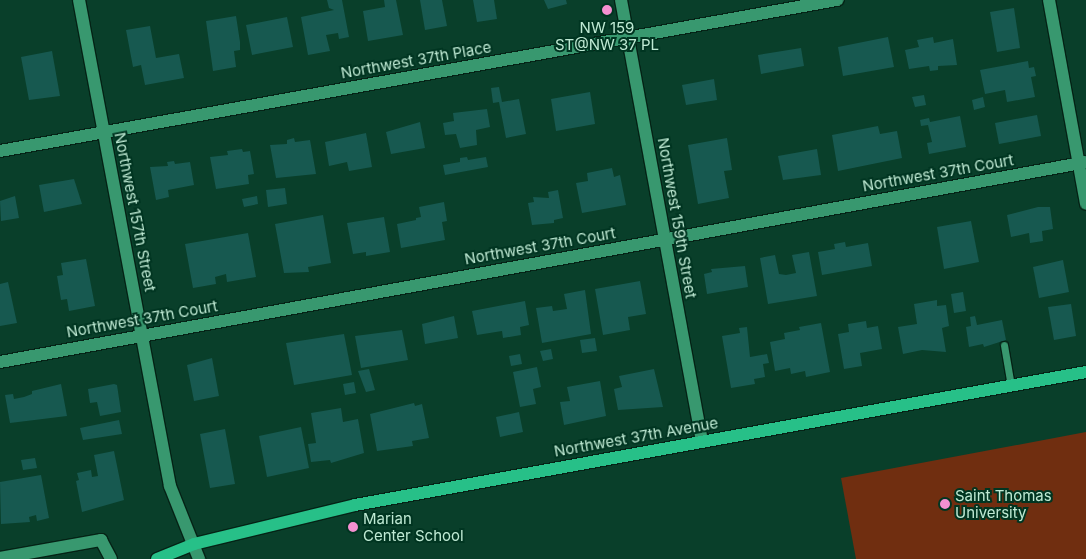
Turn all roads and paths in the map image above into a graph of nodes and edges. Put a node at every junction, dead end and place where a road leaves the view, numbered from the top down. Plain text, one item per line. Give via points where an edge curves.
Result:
1 (79, 0) edge
2 (621, 0) edge
3 (837, 0) edge
4 (1049, 0) edge
5 (628, 37) junction
6 (103, 133) junction
7 (0, 151) edge
8 (1082, 163) edge
9 (1086, 204) edge
10 (664, 240) junction
11 (143, 336) junction
12 (1004, 345) dead end
13 (0, 362) edge
14 (1086, 372) edge
15 (1011, 386) junction
16 (702, 442) junction
17 (194, 544) junction
18 (0, 558) edge
19 (111, 559) edge
20 (157, 559) edge
21 (200, 559) edge

1 - 6 street, Northwest 157th Street
2 - 5 street, Northwest 159th Street
3 - 5 street, Northwest 37th Place
4 - 8 street
5 - 6 street, Northwest 37th Place
5 - 10 street, Northwest 159th Street
6 - 7 street, Northwest 37th Place
6 - 11 street, Northwest 157th Street
8 - 9 street
8 - 10 street, Northwest 37th Court
10 - 11 street, Northwest 37th Court
10 - 16 street, Northwest 159th Street
11 - 13 street, Northwest 37th Court
11 - 17 street, Northwest 157th Street via 170,486
12 - 15 lane
14 - 15 main road, Northwest 37th Avenue
15 - 16 main road, Northwest 37th Avenue
16 - 17 main road, Northwest 37th Avenue via 355,505
17 - 20 main road, Northwest 37th Avenue
17 - 21 street, Northwest 157th Street
18 - 19 street via 101,540

